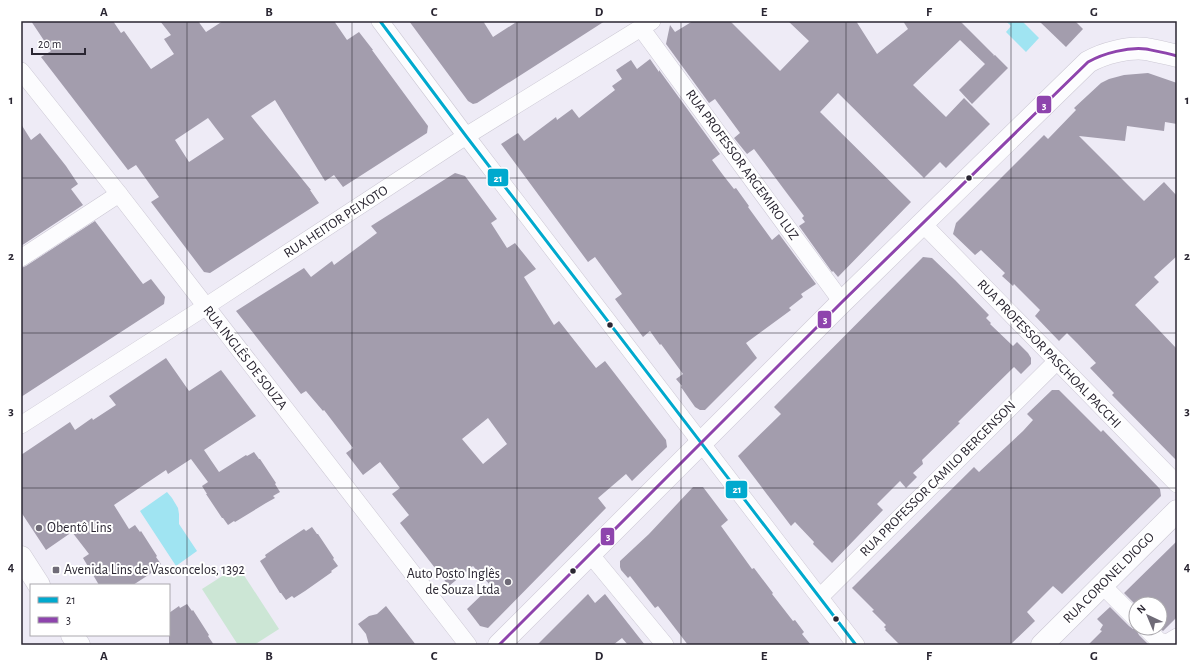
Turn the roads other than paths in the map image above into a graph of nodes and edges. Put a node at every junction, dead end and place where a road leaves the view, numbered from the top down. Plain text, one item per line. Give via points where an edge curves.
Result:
1 (380, 21) edge
2 (646, 25) edge
3 (1177, 56) edge
4 (21, 71) edge
5 (27, 91) edge
6 (466, 136) junction
7 (119, 194) junction
8 (922, 224) junction
9 (21, 258) edge
10 (842, 302) junction
11 (206, 307) junction
12 (1057, 361) junction
13 (21, 425) edge
14 (702, 444) junction
15 (1177, 484) edge
16 (1177, 511) edge
17 (590, 554) junction
18 (21, 557) edge
19 (38, 584) edge
20 (1102, 585) junction
21 (820, 597) junction
22 (1128, 610) edge
23 (73, 636) edge
24 (1155, 636) edge
25 (1177, 637) edge
26 (79, 645) edge
27 (468, 645) edge
28 (499, 645) edge
29 (665, 645) edge
30 (856, 645) edge
31 (1042, 645) edge

1 - 6 street
2 - 6 street, RUA HEITOR PEIXOTO
2 - 10 street, RUA PROFESSOR ARGEMIRO LUZ
3 - 8 street via 1144,49 1118,50 1088,62
4 - 5 street, RUA INGLÊS DE SOUZA
5 - 7 street, RUA INGLÊS DE SOUZA
6 - 11 street, RUA HEITOR PEIXOTO
6 - 14 street
7 - 9 street
7 - 11 street, RUA INGLÊS DE SOUZA
8 - 10 street
8 - 12 street, RUA PROFESSOR PASCHOAL PACCHI
10 - 14 street
11 - 13 street, RUA HEITOR PEIXOTO
11 - 27 street, RUA INGLÊS DE SOUZA
12 - 15 street, RUA PROFESSOR PASCHOAL PACCHI
12 - 21 street, RUA PROFESSOR CAMILO BERGENSON
14 - 17 street
14 - 21 street
16 - 20 street, RUA CORONEL DIOGO
17 - 28 street
17 - 29 street
18 - 19 street
20 - 22 street
20 - 31 street, RUA CORONEL DIOGO
21 - 30 street
23 - 26 street
24 - 25 street via 1167,643

